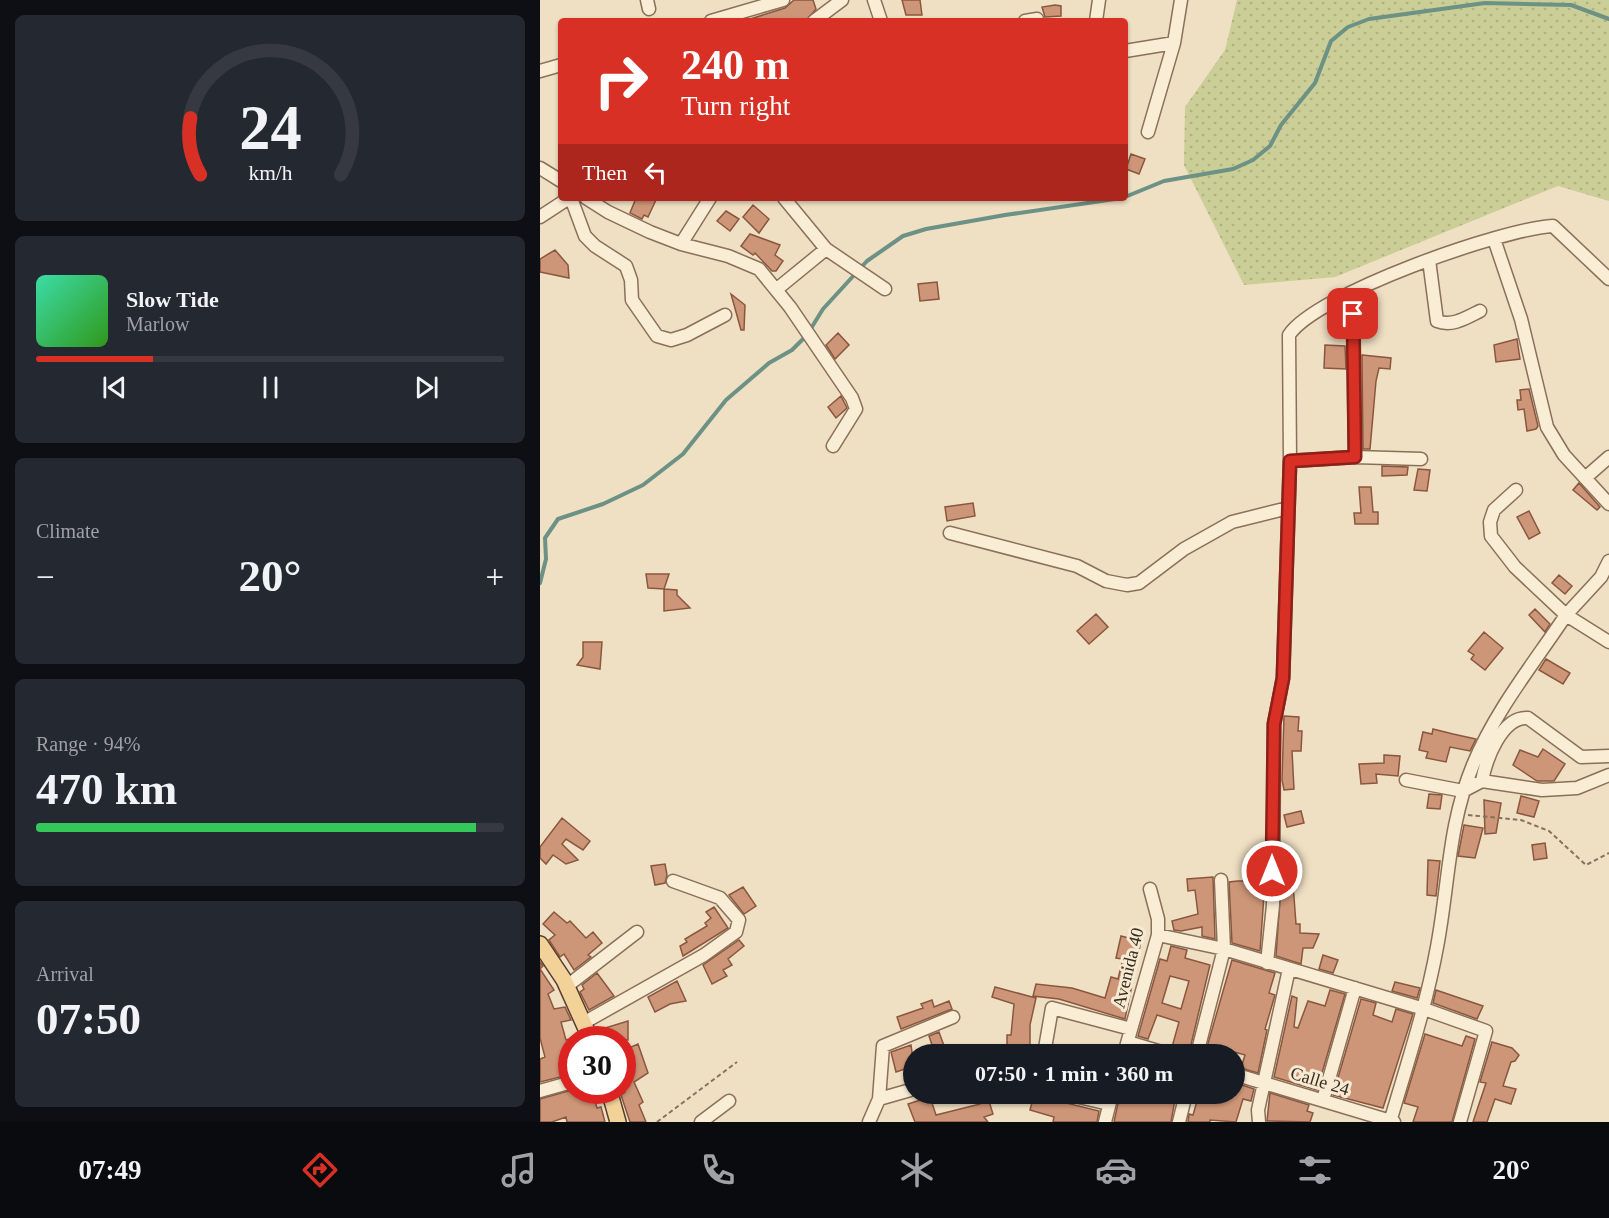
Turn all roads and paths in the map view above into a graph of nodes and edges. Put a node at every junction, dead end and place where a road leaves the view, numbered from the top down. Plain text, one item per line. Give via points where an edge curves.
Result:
1 (783, 0) edge
2 (842, 0) edge
3 (874, 0) edge
4 (1099, 0) edge
5 (1181, 0) edge
6 (721, 18) edge
7 (818, 18) edge
8 (880, 18) edge
9 (1096, 18) edge
10 (1174, 43) junction
11 (1128, 51) edge
12 (558, 66) edge
13 (540, 71) edge
14 (1148, 132) dead end
15 (540, 168) edge
16 (558, 180) edge
17 (565, 201) edge
18 (571, 201) edge
19 (591, 201) edge
20 (708, 201) edge
21 (786, 201) edge
22 (540, 217) edge
23 (1494, 239) junction
24 (681, 244) junction
25 (826, 249) junction
26 (1429, 260) junction
27 (1609, 279) edge
28 (777, 289) junction
29 (885, 289) dead end
30 (1353, 292) junction
31 (1480, 311) dead end
32 (724, 315) dead end
33 (833, 446) dead end
34 (1355, 457) junction
35 (1609, 457) edge
36 (1421, 459) dead end
37 (1290, 461) junction
38 (1585, 478) junction
39 (1516, 490) dead end
40 (1609, 504) edge
41 (1288, 508) junction
42 (950, 533) dead end
43 (1609, 561) edge
44 (1566, 615) junction
45 (1609, 642) edge
46 (1609, 756) edge
47 (1609, 775) edge
48 (1406, 780) dead end
49 (1482, 781) junction
50 (1463, 791) junction
51 (1456, 817) junction
52 (1609, 853) edge
53 (1221, 879) dead end
54 (673, 881) dead end
55 (1150, 889) dead end
56 (637, 932) dead end
57 (1158, 935) junction
58 (540, 944) edge
59 (1224, 948) junction
60 (1267, 963) junction
61 (1289, 969) junction
62 (567, 986) junction
63 (1355, 988) junction
64 (1424, 1009) junction
65 (953, 1017) dead end
66 (585, 1022) junction
67 (586, 1026) edge
68 (1131, 1029) junction
69 (1046, 1044) edge
70 (1127, 1044) edge
71 (1200, 1044) edge
72 (737, 1062) dead end
73 (1245, 1077) edge
74 (1264, 1083) junction
75 (558, 1086) edge
76 (540, 1091) edge
77 (903, 1092) edge
78 (879, 1099) junction
79 (1323, 1100) junction
80 (729, 1101) dead end
81 (613, 1104) edge
82 (1109, 1104) edge
83 (1184, 1104) edge
84 (618, 1122) edge
85 (657, 1122) edge
86 (701, 1122) edge
87 (869, 1122) edge
88 (1105, 1122) edge
89 (1179, 1122) edge
90 (1259, 1122) edge
91 (1391, 1122) edge
92 (1461, 1122) edge

1 - 6 street
2 - 7 street
3 - 8 street
4 - 9 street
5 - 10 street
10 - 11 street
10 - 14 street
12 - 13 street
15 - 16 street
17 - 22 street
18 - 32 street via 585,236 626,266 632,300 657,336 672,340
19 - 24 street
20 - 24 street
21 - 25 street
23 - 26 street via 1447,251
23 - 27 street via 1553,226
23 - 38 street via 1521,319 1547,428
24 - 28 street via 759,269
25 - 28 street
25 - 29 street
26 - 30 street
26 - 31 street via 1437,321 1445,324
28 - 33 street via 856,409
30 - 34 street
30 - 37 street via 1310,315 1289,335
34 - 36 street
34 - 37 street
35 - 38 street
37 - 41 street
38 - 40 street
39 - 44 street via 1494,510 1491,536 1515,567
41 - 42 street via 1232,522 1184,549 1139,583 1127,585 1077,566
41 - 60 street via 1283,678 1274,724 1273,905
43 - 44 street via 1601,577
44 - 45 street
44 - 50 street via 1486,737
46 - 49 street via 1581,757 1528,718 1519,718 1499,739
47 - 49 street via 1577,788 1542,790
48 - 50 street
49 - 50 street
50 - 51 street
51 - 52 path via 1521,820 1549,831 1586,865
51 - 64 street via 1447,859 1447,891
53 - 59 street
54 - 66 street via 720,898 739,920 736,932 704,955
55 - 57 street, Avenida 40
56 - 62 street
57 - 59 street
57 - 68 street, Avenida 40
58 - 62 main road
59 - 60 street
59 - 71 street
60 - 61 street
61 - 63 street
61 - 74 street
62 - 66 main road
63 - 64 street
63 - 79 street
64 - 91 street
64 - 92 street via 1486,1031
65 - 78 street via 883,1046
66 - 67 main road
68 - 69 street via 1052,1008
68 - 70 street, Avenida 40
72 - 85 path
73 - 74 street, Calle 24
74 - 79 street, Calle 24
74 - 90 street
75 - 76 street
77 - 78 street
78 - 87 street
79 - 91 street, Calle 24
80 - 86 street
81 - 84 main road
82 - 88 street
83 - 89 street

